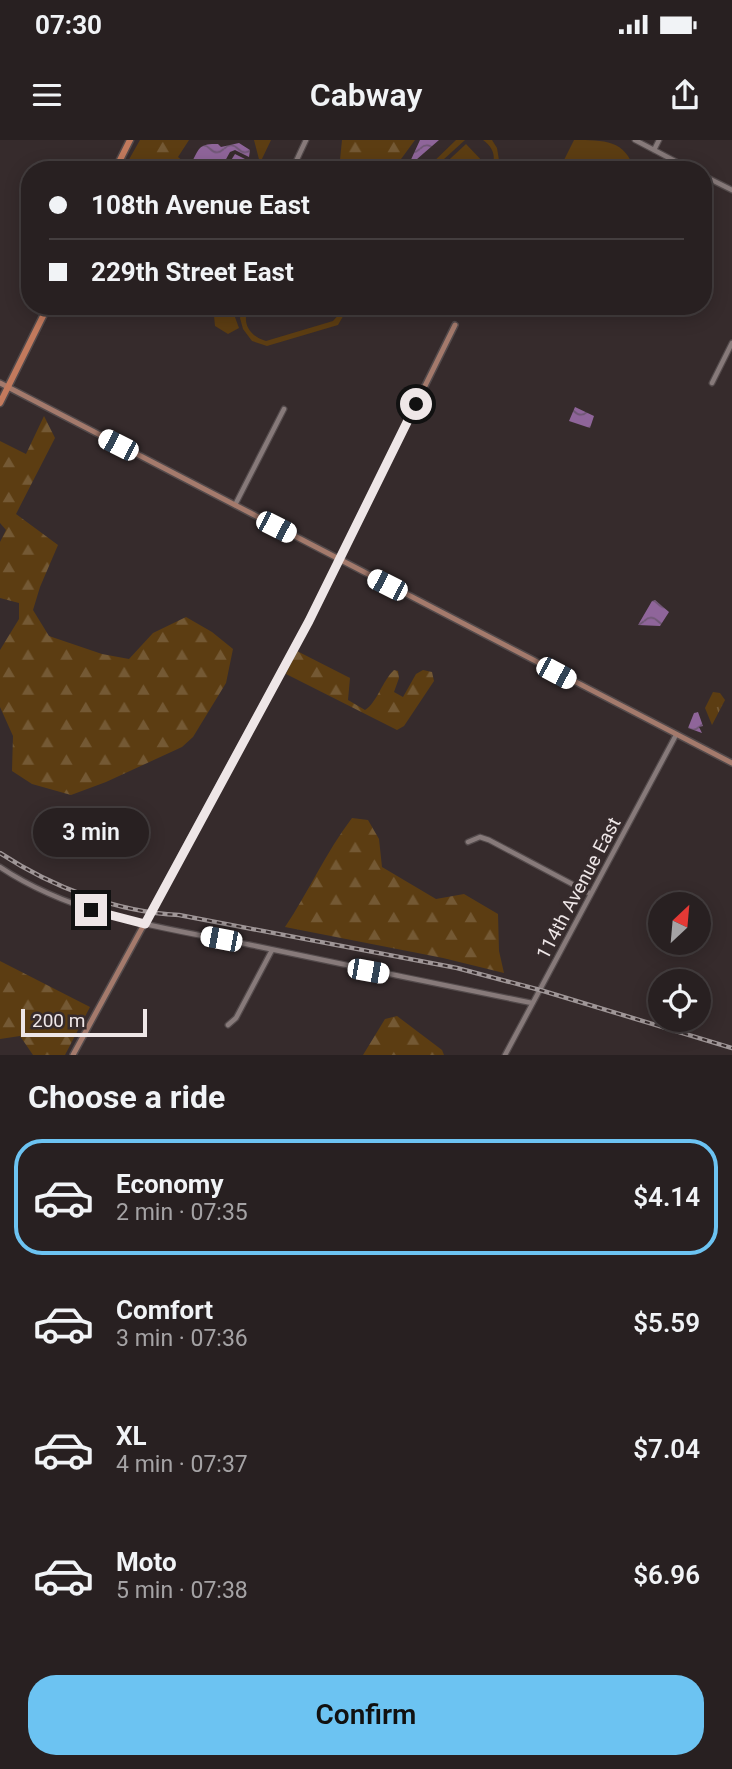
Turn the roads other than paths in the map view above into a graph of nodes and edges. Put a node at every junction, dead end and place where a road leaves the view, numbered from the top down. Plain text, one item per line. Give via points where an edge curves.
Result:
1 (130, 140) edge
2 (306, 140) edge
3 (635, 140) edge
4 (659, 140) edge
5 (654, 150) junction
6 (120, 161) edge
7 (296, 161) edge
8 (675, 161) edge
9 (712, 180) edge
10 (732, 190) edge
11 (44, 315) edge
12 (455, 325) dead end
13 (732, 343) edge
14 (0, 383) edge
15 (712, 383) dead end
16 (9, 387) junction
17 (0, 403) edge
18 (284, 410) dead end
19 (234, 506) junction
20 (338, 560) junction
21 (676, 735) junction
22 (732, 763) edge
23 (468, 842) dead end
24 (0, 867) edge
25 (591, 894) junction
26 (145, 924) junction
27 (272, 950) junction
28 (532, 1003) junction
29 (228, 1025) dead end
30 (73, 1055) edge
31 (505, 1055) edge

1 - 6 main road
2 - 7 street
3 - 5 street
4 - 5 street
5 - 8 street
9 - 10 street
11 - 16 main road
12 - 20 main road
13 - 15 street
14 - 16 main road
16 - 17 main road
16 - 19 main road
18 - 19 street
19 - 20 main road
20 - 21 main road
20 - 26 main road
21 - 22 main road
21 - 25 street, 114th Avenue East
23 - 25 street via 480,837 489,840
24 - 26 street via 53,897
25 - 28 street, 114th Avenue East
26 - 27 street
26 - 30 main road
27 - 28 street
27 - 29 street
28 - 31 street, 114th Avenue East

